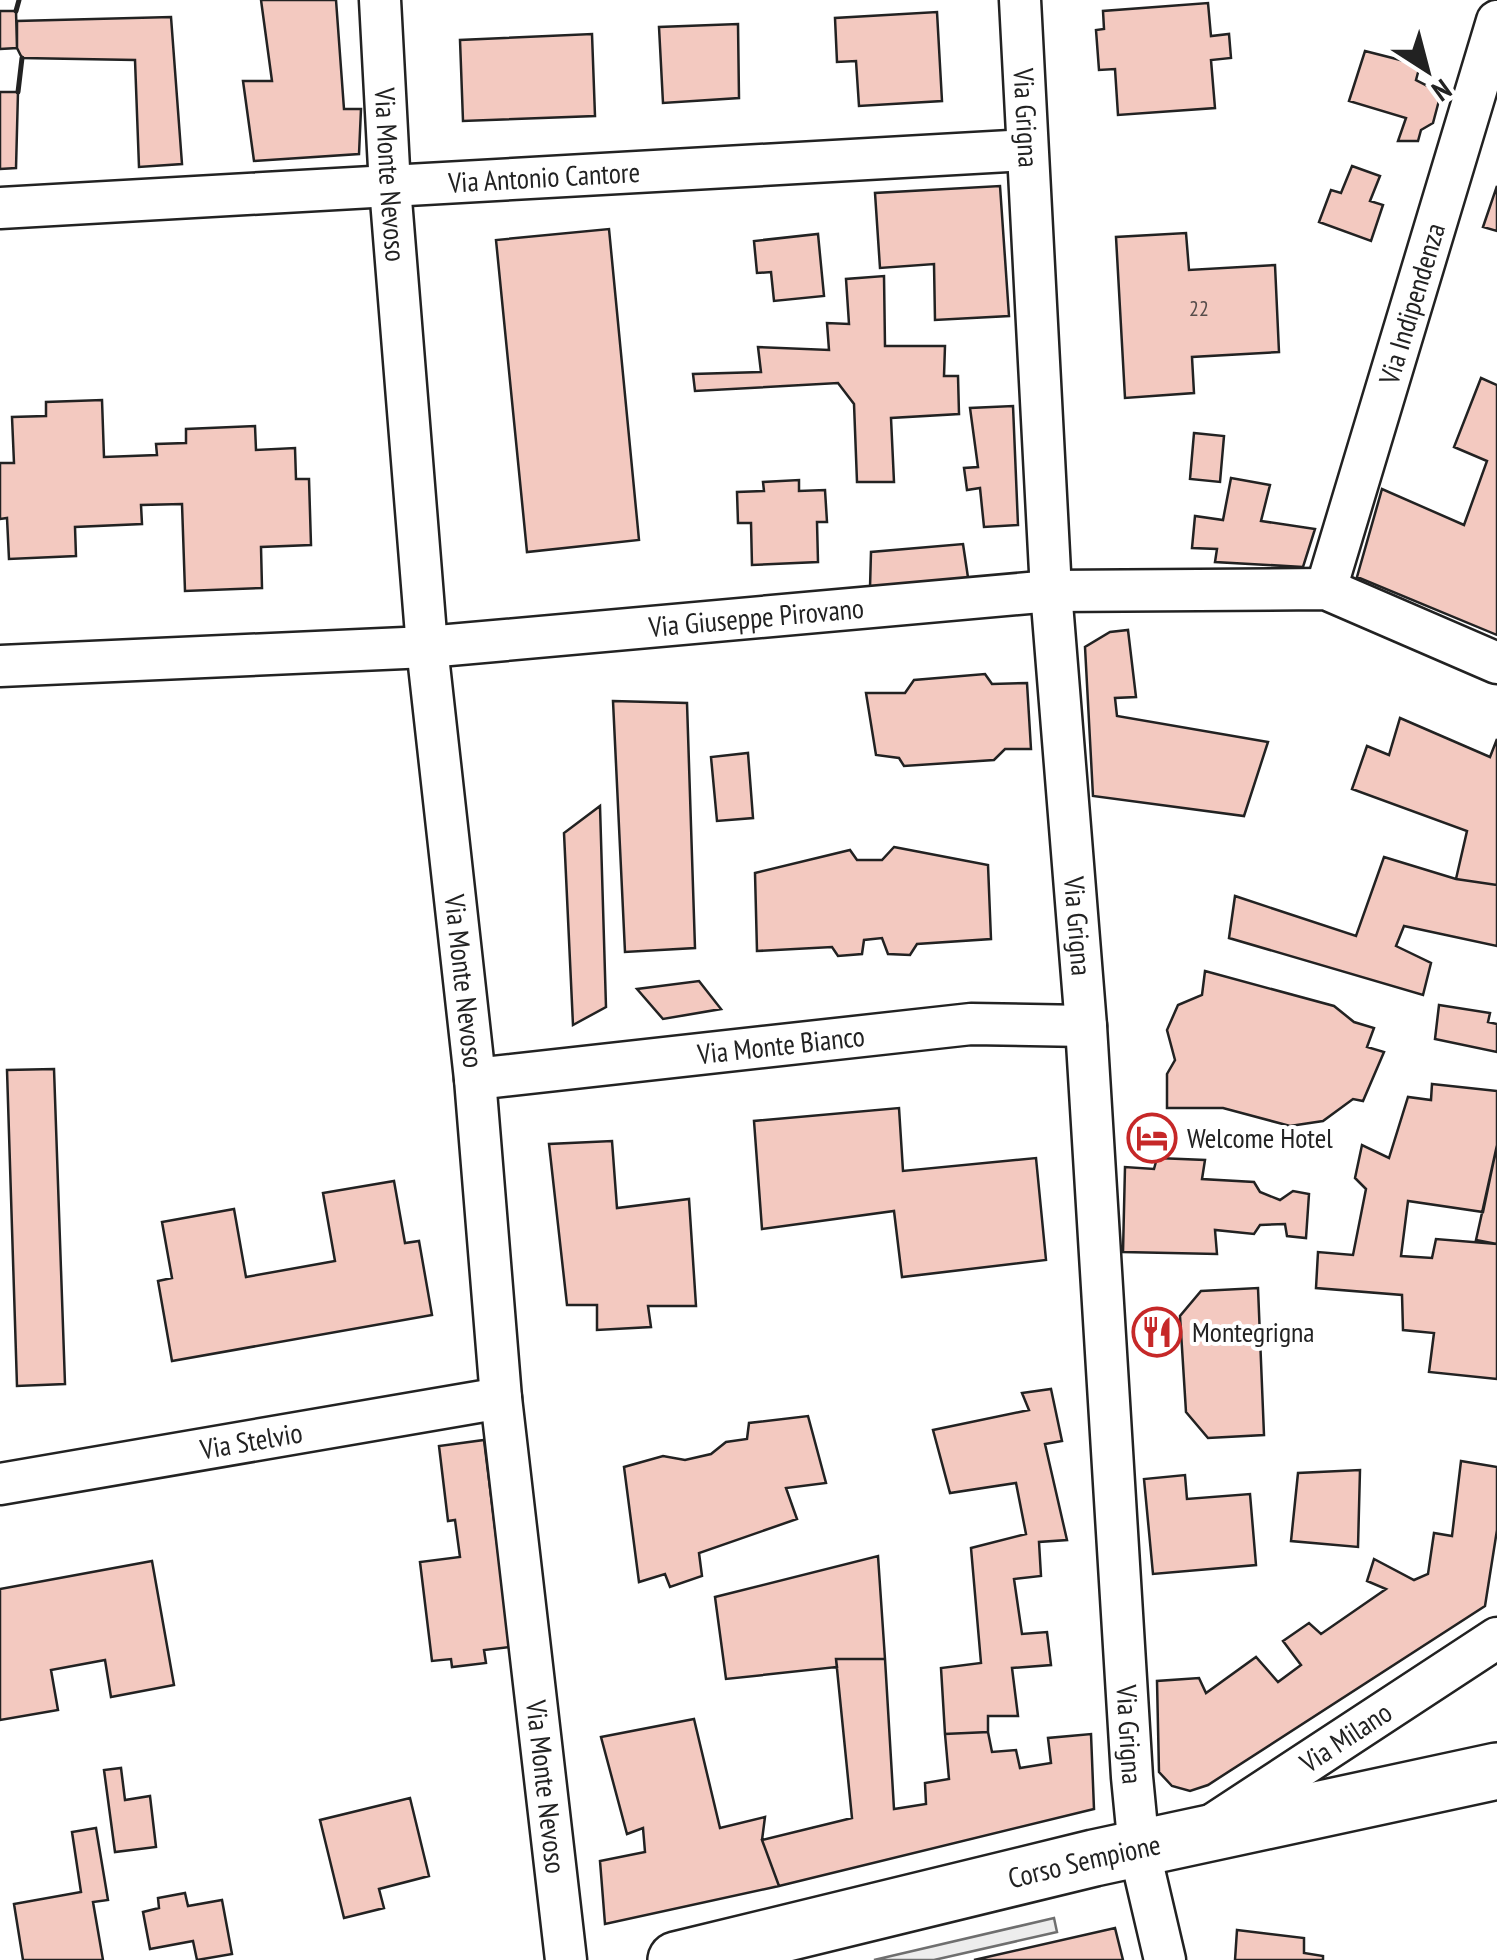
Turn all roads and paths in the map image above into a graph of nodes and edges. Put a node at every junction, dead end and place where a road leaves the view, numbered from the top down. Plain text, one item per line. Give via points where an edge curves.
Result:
1 (380, 0) edge
2 (1020, 0) edge
3 (1497, 21) edge
4 (1027, 150) junction
5 (390, 187) junction
6 (0, 208) edge
7 (1326, 588) junction
8 (1051, 591) junction
9 (427, 646) junction
10 (1497, 663) edge
11 (0, 666) edge
12 (1086, 1026) junction
13 (475, 1079) junction
14 (501, 1398) junction
15 (0, 1484) edge
16 (1497, 1638) edge
17 (1497, 1771) edge
18 (1194, 1836) junction
19 (1139, 1849) junction
20 (566, 1960) edge
21 (676, 1960) edge
22 (1165, 1960) edge

1 - 5 street, Via Monte Nevoso
2 - 4 street, Via Grigna
3 - 7 street, Via Indipendenza
4 - 5 street, Via Antonio Cantore
4 - 8 street, Via Grigna
5 - 6 street, Via Antonio Cantore
5 - 9 street, Via Monte Nevoso
7 - 8 street, Via Giuseppe Pirovano
7 - 10 street, Via Giuseppe Pirovano
8 - 9 street, Via Giuseppe Pirovano
8 - 12 street, Via Grigna
9 - 11 street, Via Giuseppe Pirovano
9 - 13 street, Via Monte Nevoso
12 - 13 street, Via Monte Bianco via 970,1024
12 - 19 street, Via Grigna
13 - 14 street, Via Monte Nevoso
14 - 15 street, Via Stelvio
14 - 20 street, Via Monte Nevoso
16 - 18 street, Via Milano
17 - 18 main road, Corso Sempione
18 - 19 main road, Corso Sempione
19 - 21 main road, Corso Sempione
19 - 22 street, Via Grigna

